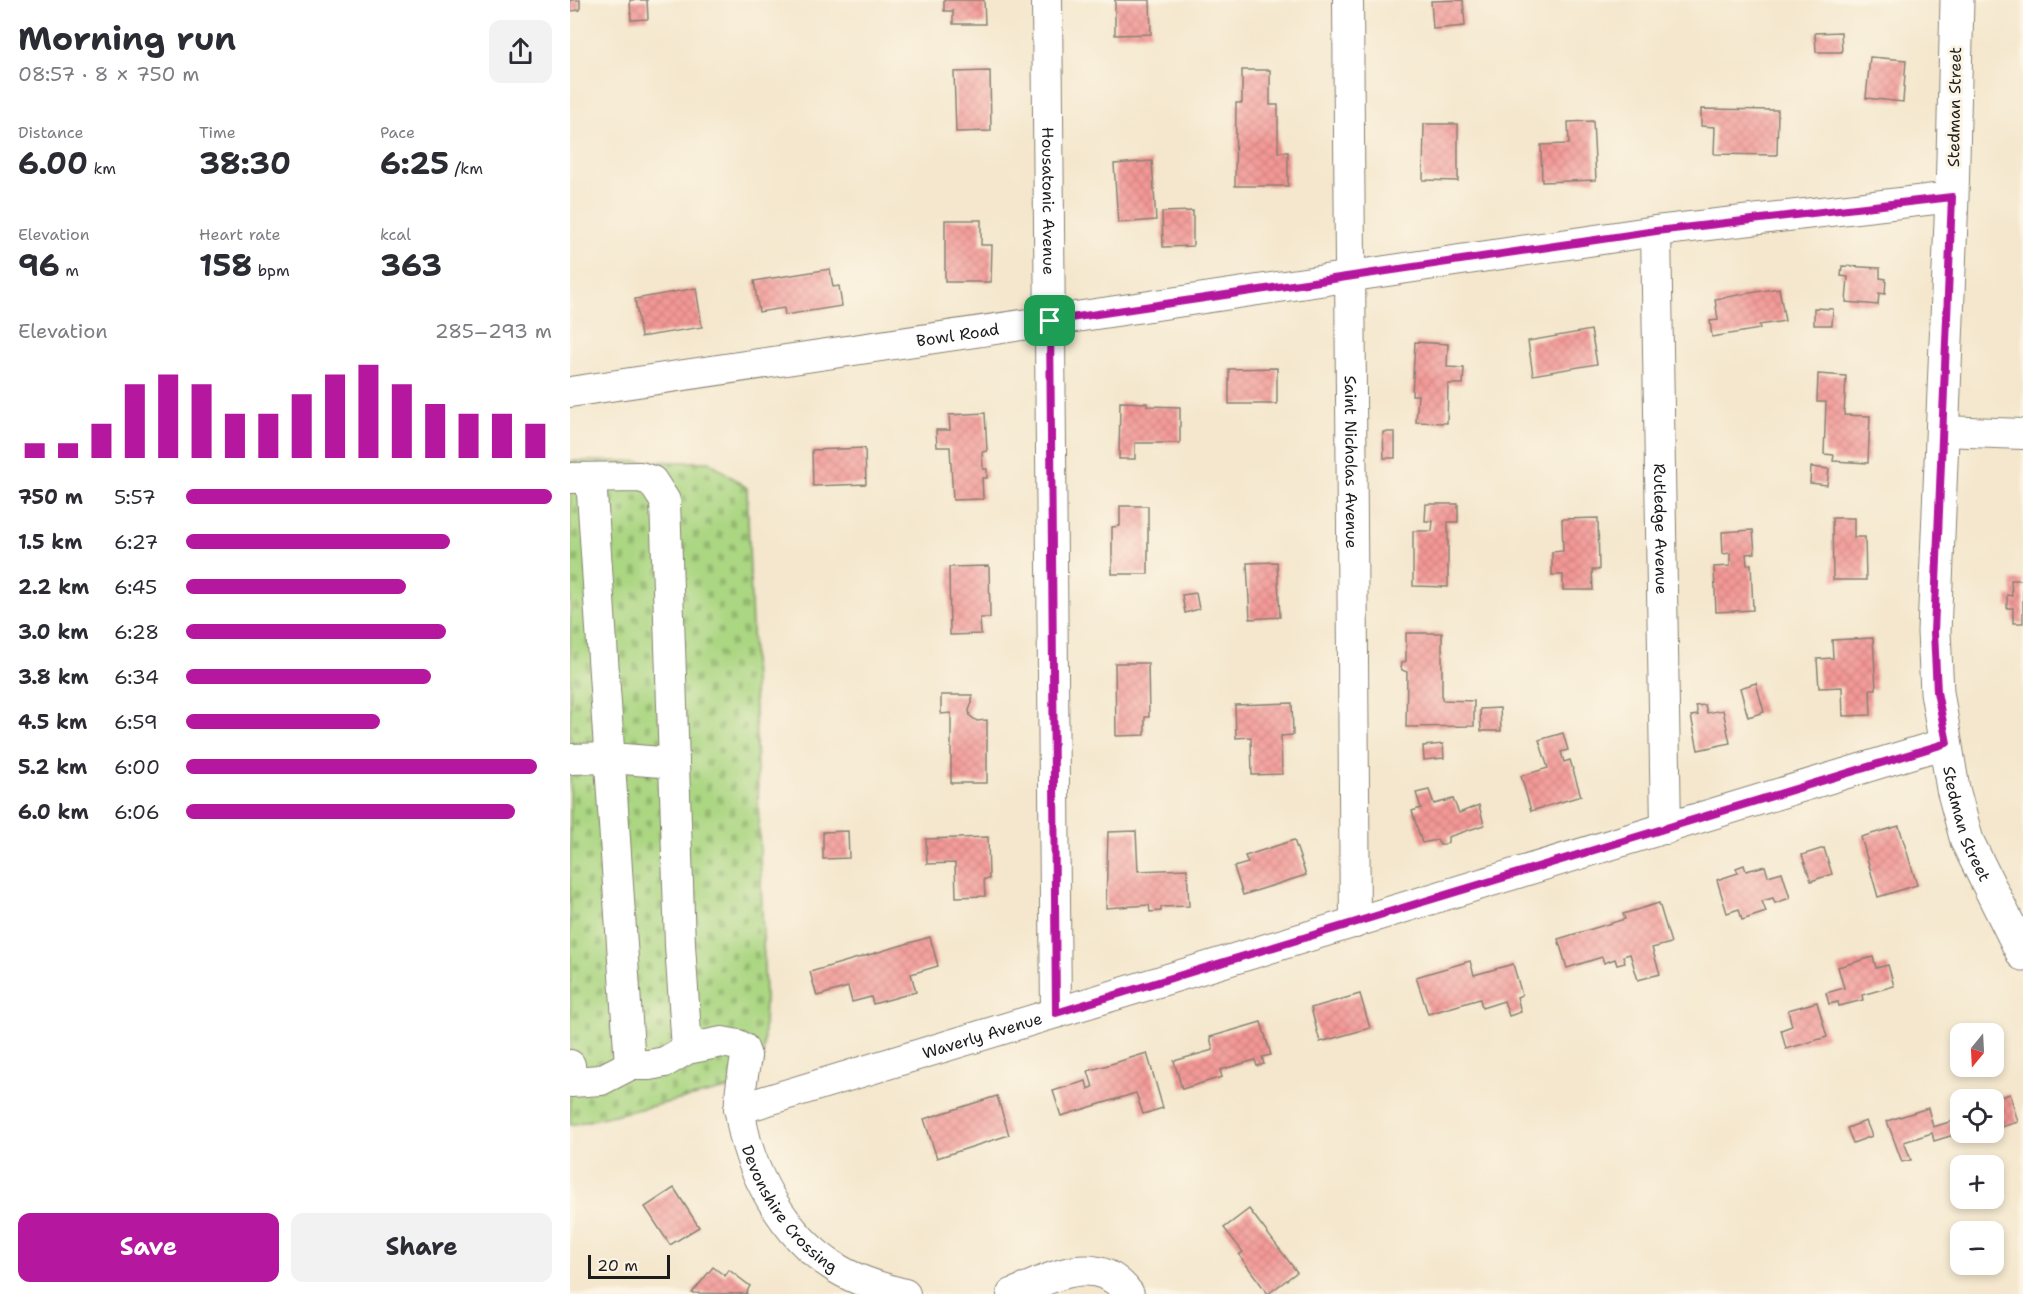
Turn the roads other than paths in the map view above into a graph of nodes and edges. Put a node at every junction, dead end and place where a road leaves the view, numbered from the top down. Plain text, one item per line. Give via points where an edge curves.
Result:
1 (1047, 0) edge
2 (1348, 0) edge
3 (1956, 0) edge
4 (1952, 197) junction
5 (1656, 231) junction
6 (1350, 277) junction
7 (1050, 321) junction
8 (570, 392) edge
9 (1943, 431) junction
10 (2023, 434) edge
11 (581, 478) edge
12 (1947, 743) junction
13 (611, 758) junction
14 (570, 759) edge
15 (674, 763) junction
16 (1666, 829) junction
17 (1355, 923) junction
18 (2023, 954) edge
19 (1056, 1013) junction
20 (687, 1049) junction
21 (630, 1065) junction
22 (570, 1076) edge
23 (739, 1109) junction
24 (905, 1294) edge
25 (1012, 1294) edge
26 (1129, 1294) edge

1 - 7 street, Housatonic Avenue
2 - 6 street, Saint Nicholas Avenue
3 - 4 main road, Stedman Street
4 - 5 street, Bowl Road
4 - 9 main road, Stedman Street
5 - 6 street, Bowl Road
5 - 16 street, Rutledge Avenue
6 - 7 street, Bowl Road
6 - 17 street, Saint Nicholas Avenue
7 - 8 street, Bowl Road
7 - 19 street, Housatonic Avenue
9 - 10 street
9 - 12 main road, Stedman Street via 1934,632 1937,692
11 - 13 street
11 - 15 street via 639,477 652,481 665,501
12 - 16 street, Waverly Avenue
12 - 18 main road, Stedman Street via 1953,789 1967,841
13 - 14 street
13 - 15 street
13 - 21 street
15 - 20 street
16 - 17 street, Waverly Avenue
17 - 19 street, Waverly Avenue
19 - 23 street, Waverly Avenue
20 - 21 street via 665,1062
20 - 23 street via 722,1042 743,1048 746,1056
21 - 22 street via 601,1080
23 - 24 street, Devonshire Crossing via 762,1182 780,1214 806,1245 836,1268 871,1285
25 - 26 street via 1063,1273 1086,1269 1109,1276

